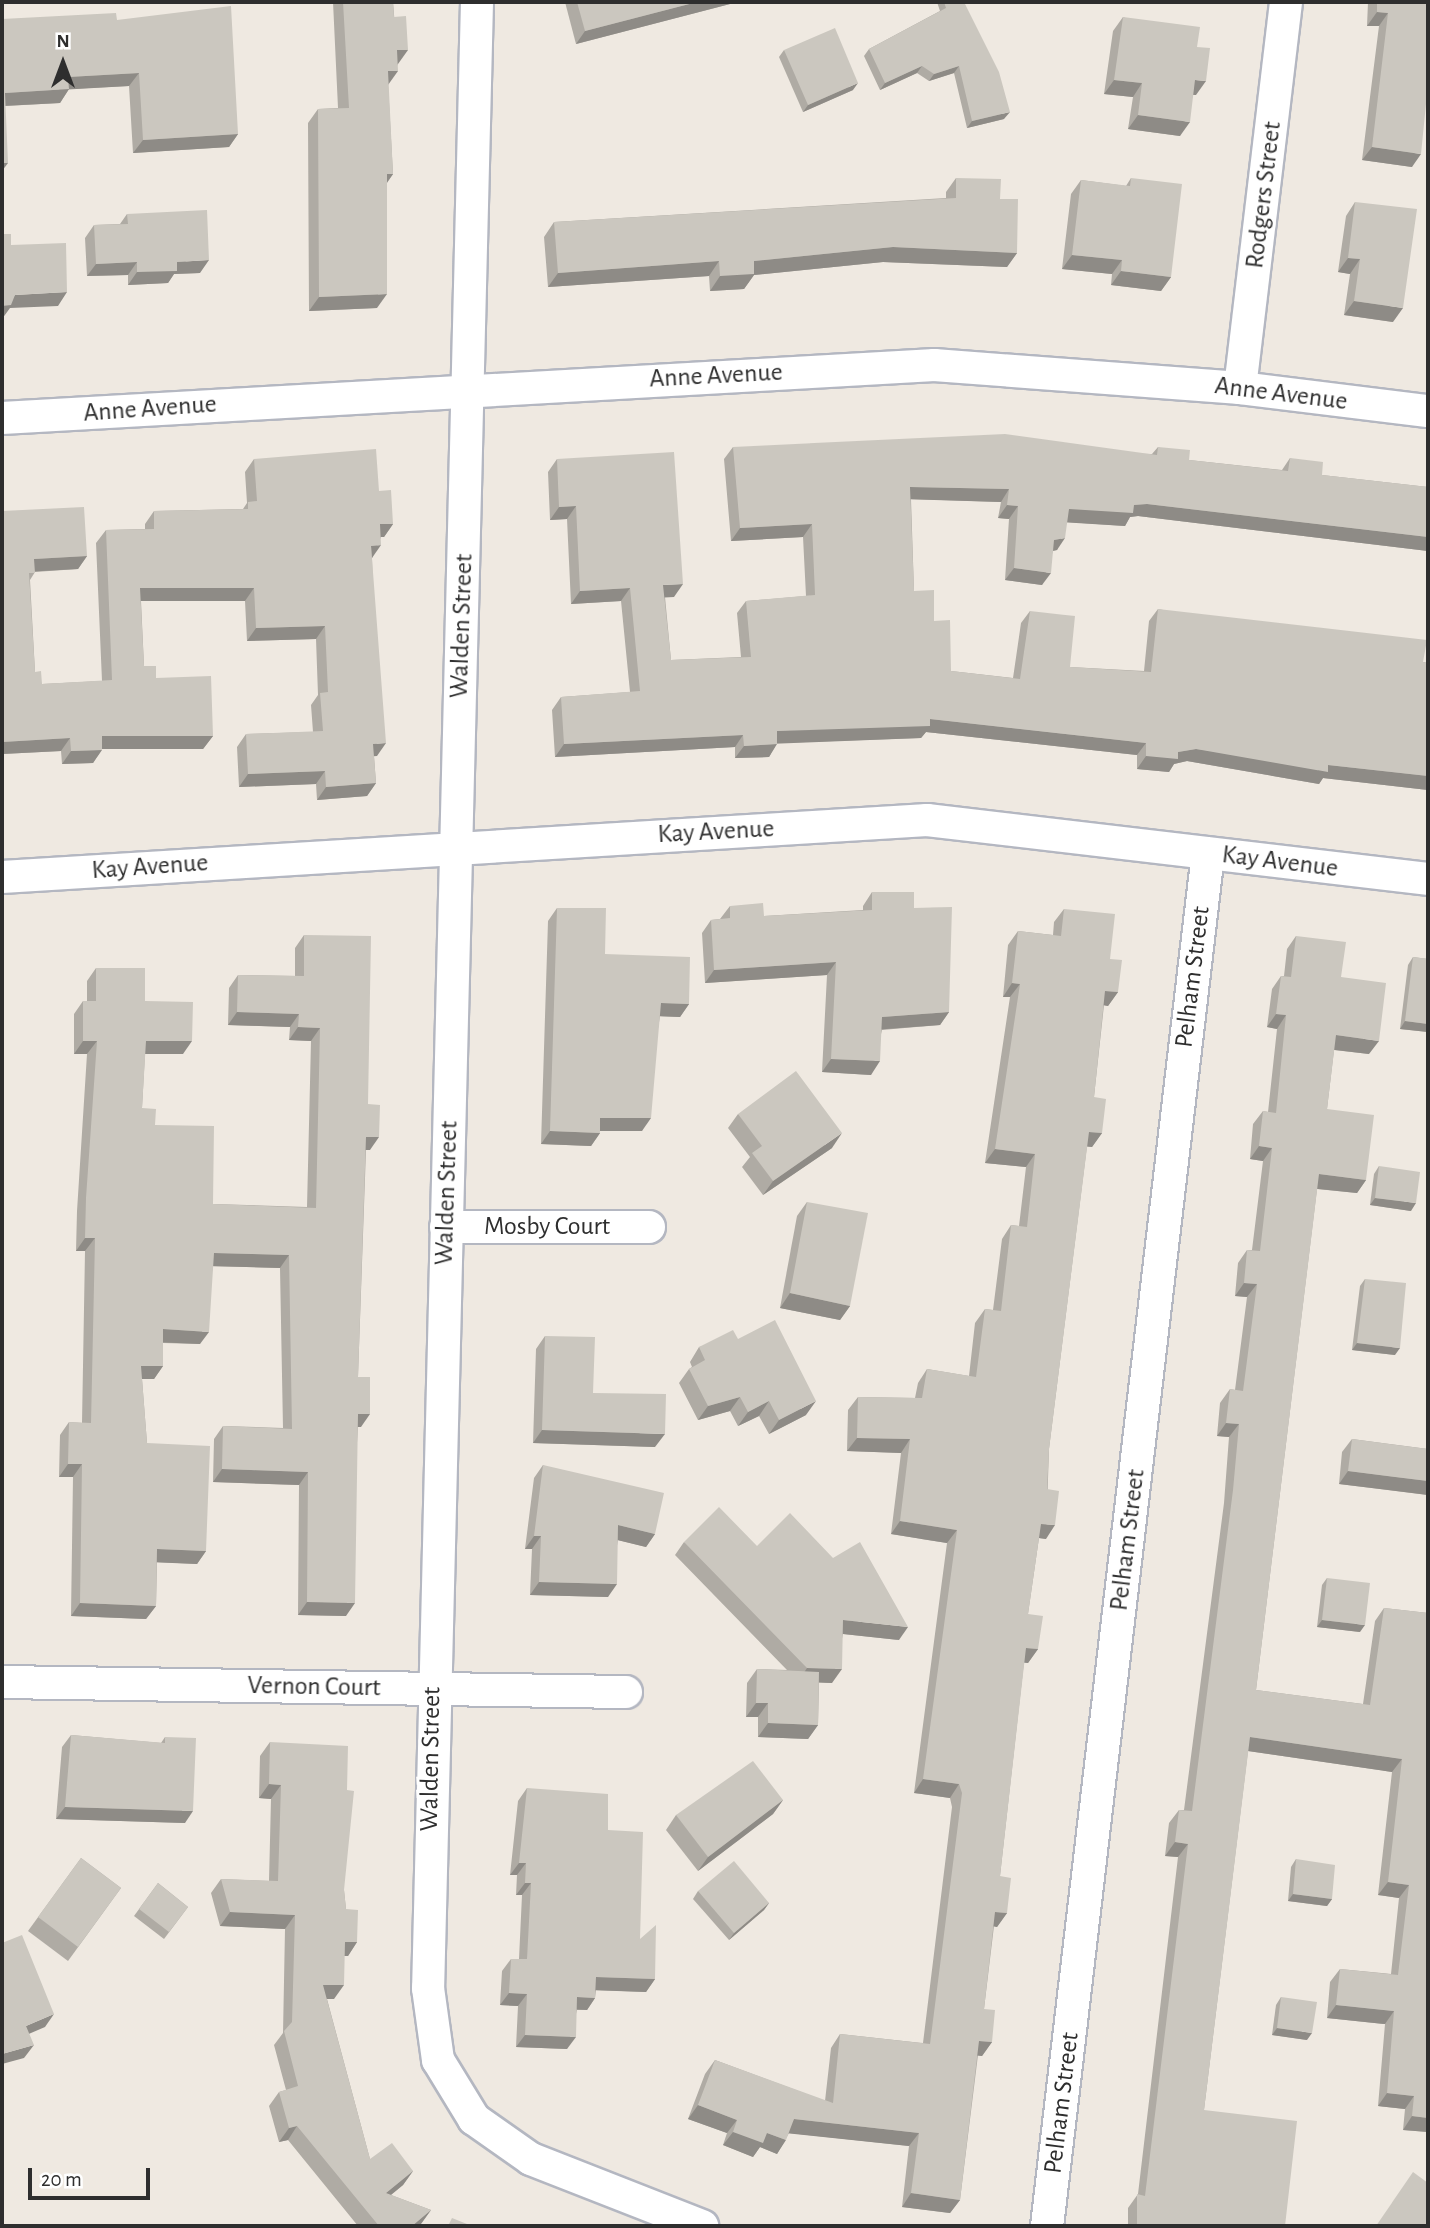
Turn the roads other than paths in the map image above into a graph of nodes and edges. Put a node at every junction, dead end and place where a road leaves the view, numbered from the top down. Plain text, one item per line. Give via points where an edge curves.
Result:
1 (477, 2) edge
2 (1286, 2) edge
3 (470, 388) junction
4 (1240, 388) junction
5 (1428, 411) edge
6 (2, 418) edge
7 (455, 846) junction
8 (1208, 853) junction
9 (2, 877) edge
10 (1428, 879) edge
11 (446, 1227) junction
12 (649, 1227) dead end
13 (2, 1682) edge
14 (432, 1689) junction
15 (626, 1692) dead end
16 (621, 2213) edge
17 (702, 2226) edge
18 (1047, 2226) edge

1 - 3 street, Walden Street
2 - 4 street, Rodgers Street
3 - 4 street, Anne Avenue via 934,365
3 - 6 street, Anne Avenue
3 - 7 street, Walden Street
4 - 5 street, Anne Avenue
7 - 8 street, Kay Avenue via 927,820
7 - 9 street, Kay Avenue
7 - 11 street, Walden Street
8 - 10 street, Kay Avenue
8 - 18 street, Pelham Street
11 - 12 street, Mosby Court
11 - 14 street, Walden Street
13 - 14 street, Vernon Court
14 - 15 street, Vernon Court
14 - 16 street, Walden Street via 428,1987 438,2060 474,2119
16 - 17 street, Walden Street

